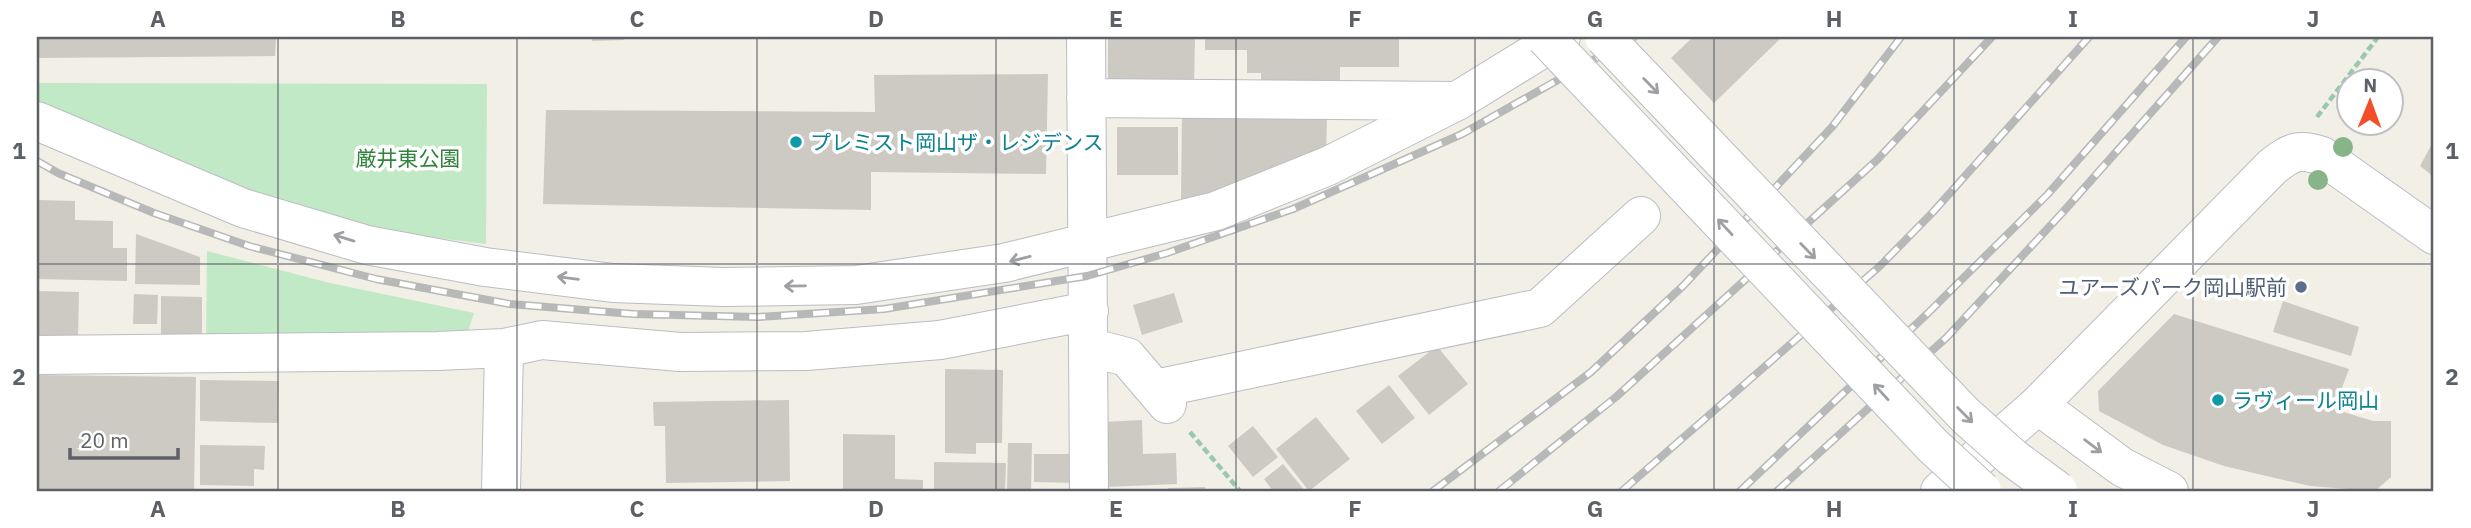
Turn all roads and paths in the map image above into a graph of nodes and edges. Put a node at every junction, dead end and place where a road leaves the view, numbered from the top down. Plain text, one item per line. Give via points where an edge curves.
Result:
1 (1086, 37) edge
2 (1545, 37) edge
3 (1561, 37) edge
4 (1604, 37) edge
5 (1086, 98) junction
6 (1457, 101) junction
7 (37, 121) edge
8 (1641, 216) dead end
9 (2434, 235) edge
10 (1086, 242) junction
11 (1088, 329) junction
12 (504, 348) junction
13 (37, 355) edge
14 (1161, 396) junction
15 (2038, 405) junction
16 (501, 491) edge
17 (1088, 491) edge
18 (1240, 491) edge
19 (1940, 491) edge
20 (1982, 491) edge
21 (2058, 491) edge
22 (2169, 491) edge

1 - 5 street
20 -> 2 street, bridge via 1933,446
3 - 6 street
4 -> 21 street, bridge via 1965,415 2012,458
5 - 6 street
5 - 10 street
6 - 10 street via 1328,166 1216,211
10 -> 7 street via 1004,263 856,285 613,284 367,245 243,208
8 - 14 street via 1541,308
9 - 15 street via 2322,156 2305,151 2288,154
10 - 11 street
11 - 12 street via 806,351 680,352 542,340
11 - 14 street via 1127,356
11 - 17 street
12 - 13 street
12 - 16 street
14 - 18 path
15 - 19 street
15 -> 22 street via 2122,467

